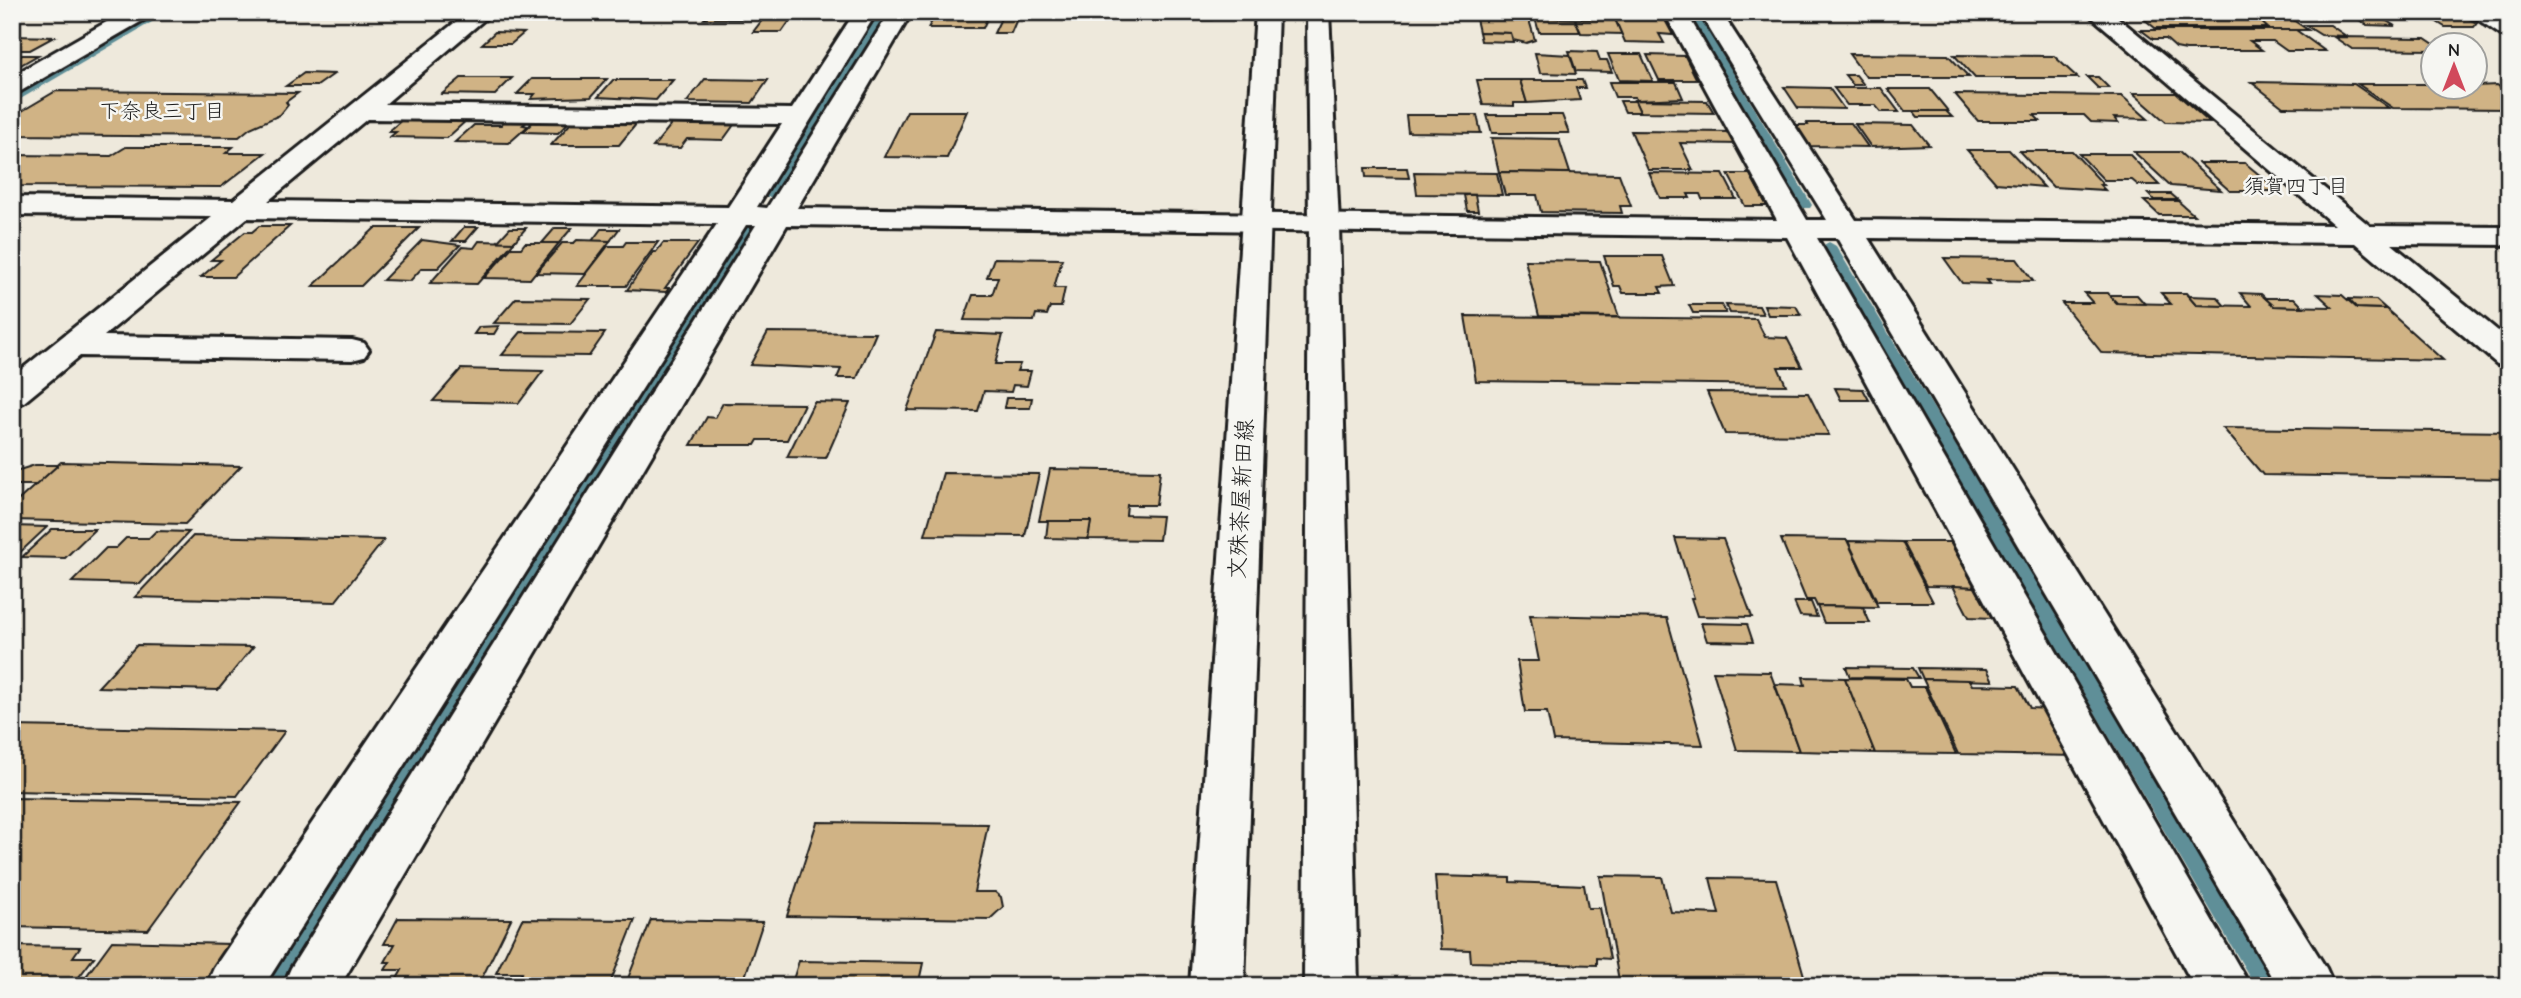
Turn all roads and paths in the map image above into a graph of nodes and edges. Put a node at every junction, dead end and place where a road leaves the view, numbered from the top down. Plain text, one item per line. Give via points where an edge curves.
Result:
1 (141, 12) edge
2 (482, 12) edge
3 (866, 12) edge
4 (901, 12) edge
5 (1267, 12) edge
6 (1318, 12) edge
7 (1675, 12) edge
8 (1710, 12) edge
9 (2097, 12) edge
10 (2478, 12) edge
11 (2509, 30) edge
12 (12, 86) edge
13 (361, 111) junction
14 (799, 117) junction
15 (12, 206) edge
16 (240, 209) junction
17 (737, 216) junction
18 (779, 216) junction
19 (1255, 223) junction
20 (1324, 224) junction
21 (1794, 229) junction
22 (1847, 229) junction
23 (2360, 234) junction
24 (2509, 236) edge
25 (73, 346) junction
26 (352, 350) dead end
27 (2509, 357) edge
28 (12, 395) edge
29 (233, 986) edge
30 (310, 986) edge
31 (1217, 986) edge
32 (1331, 986) edge
33 (2223, 986) edge
34 (2307, 986) edge

1 - 12 street
2 - 13 street
3 - 14 street
4 - 18 street
5 - 19 street, 文殊茶屋新田線
6 - 20 street
7 - 21 street
8 - 22 street
9 - 23 street
10 - 11 street
13 - 14 street
13 - 16 street
14 - 17 street
15 - 16 street
16 - 17 street
16 - 25 street
17 - 18 street
17 - 29 street
18 - 19 street
18 - 30 street
19 - 20 street
19 - 31 street, 文殊茶屋新田線
20 - 21 street
20 - 32 street
21 - 22 street
21 - 33 street
22 - 23 street
22 - 34 street
23 - 24 street
23 - 27 street
25 - 26 street
25 - 28 street

